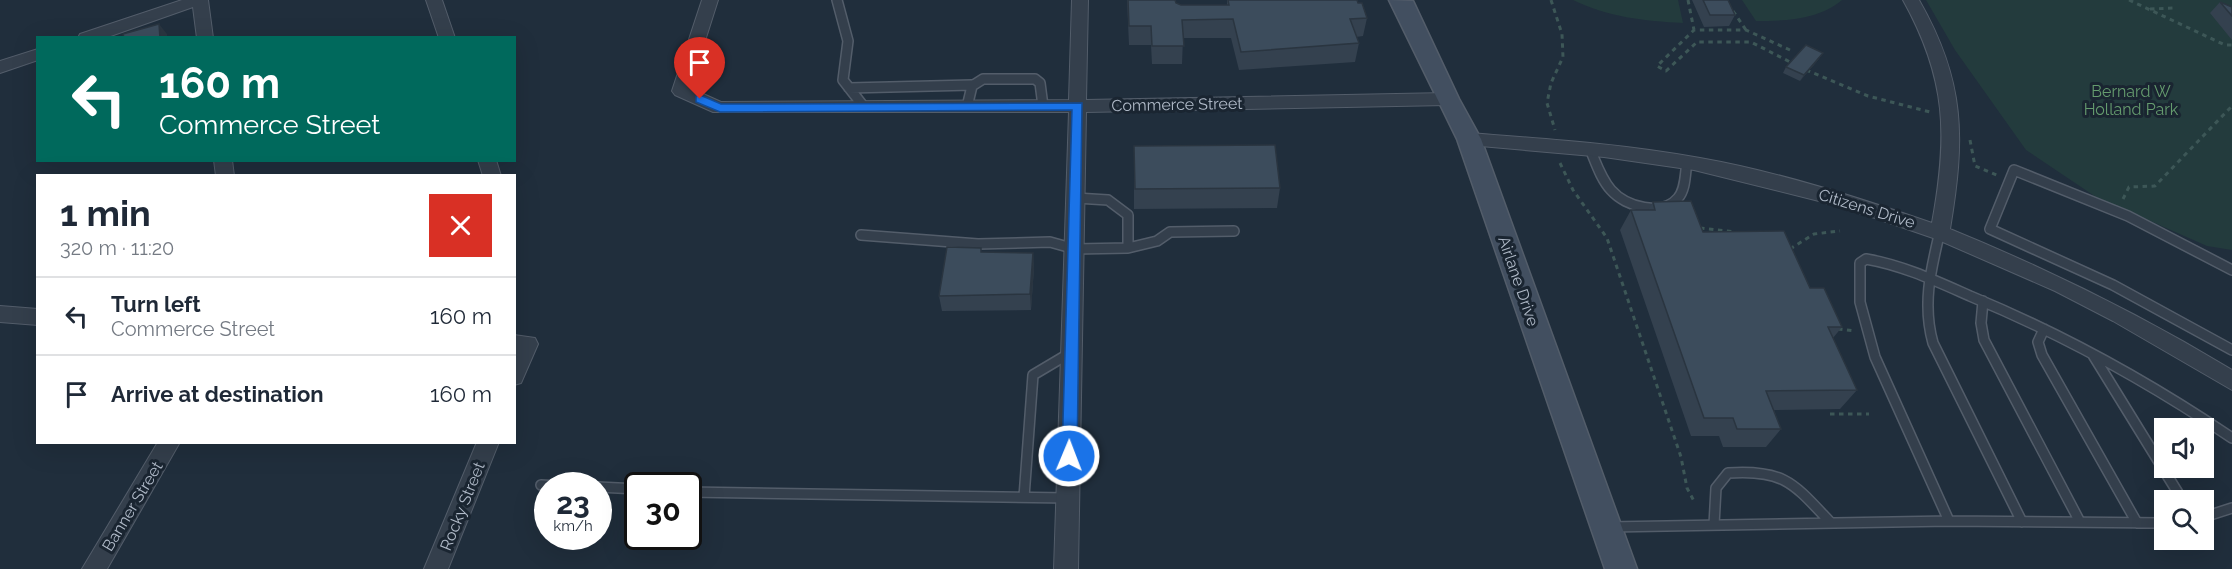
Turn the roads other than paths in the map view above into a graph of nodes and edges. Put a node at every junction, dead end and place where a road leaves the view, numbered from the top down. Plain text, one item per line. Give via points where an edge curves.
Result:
1 (199, 0) edge
2 (434, 0) edge
3 (710, 0) edge
4 (837, 0) edge
5 (1080, 0) edge
6 (1400, 0) edge
7 (1911, 0) edge
8 (92, 36) edge
9 (205, 36) edge
10 (446, 36) edge
11 (36, 55) edge
12 (0, 66) edge
13 (972, 86) junction
14 (849, 88) junction
15 (1447, 99) junction
16 (967, 106) junction
17 (1043, 106) junction
18 (1078, 106) junction
19 (864, 107) junction
20 (1469, 139) junction
21 (1590, 149) junction
22 (1687, 162) junction
23 (1076, 198) junction
24 (1234, 231) dead end
25 (1940, 231) junction
26 (861, 236) dead end
27 (1128, 248) junction
28 (1075, 249) junction
29 (2232, 270) edge
30 (1929, 279) junction
31 (1983, 301) junction
32 (0, 314) edge
33 (36, 317) edge
34 (2044, 329) junction
35 (516, 343) edge
36 (2232, 350) edge
37 (1072, 353) junction
38 (2092, 353) junction
39 (516, 371) edge
40 (2232, 381) edge
41 (2232, 438) edge
42 (169, 444) edge
43 (487, 444) edge
44 (2176, 490) edge
45 (702, 492) edge
46 (1024, 497) junction
47 (1068, 498) junction
48 (2232, 508) edge
49 (2214, 514) edge
50 (1949, 521) junction
51 (2022, 522) junction
52 (2080, 522) junction
53 (1831, 523) junction
54 (2137, 523) junction
55 (2154, 523) edge
56 (1714, 525) junction
57 (1606, 527) junction
58 (94, 569) edge
59 (436, 569) edge
60 (1066, 569) edge
61 (1621, 569) edge

1 - 8 street
1 - 9 street
2 - 10 street
3 - 19 street, Commerce Street via 681,90 720,108
4 - 14 lane via 848,41 843,80
5 - 18 street
6 - 15 street, Airlane Drive
7 - 25 street via 1936,56 1951,110 1950,179
11 - 12 street
13 - 14 lane
13 - 16 lane
13 - 17 lane via 983,79 1035,79 1040,83
14 - 19 lane
15 - 18 street, Commerce Street
15 - 20 street, Airlane Drive
16 - 17 street, Commerce Street
16 - 19 street, Commerce Street
17 - 18 street, Commerce Street
18 - 23 street
20 - 21 street, Citizens Drive
20 - 57 street, Airlane Drive
21 - 22 street, Citizens Drive
21 - 22 lane via 1612,192 1627,203 1647,207 1668,205 1679,197
22 - 25 street, Citizens Drive via 1809,190
23 - 27 lane via 1108,200 1128,215
23 - 28 street
24 - 27 lane via 1170,232 1157,241
25 - 30 lane
25 - 40 street, Citizens Drive via 2086,299 2194,356
26 - 28 lane via 978,244 1050,242
27 - 28 lane
28 - 37 street
29 - 36 lane via 2117,212 2014,170 1990,229 2086,271
30 - 31 lane
30 - 50 lane via 1881,261 1866,259 1860,263 1860,302 1875,357
30 - 51 lane via 1925,323 1933,344
31 - 34 lane
31 - 52 lane via 1984,340
32 - 33 street
34 - 38 lane
34 - 54 lane via 2038,342 2042,355
35 - 39 street via 528,344
37 - 46 lane via 1033,375
37 - 47 street
38 - 41 lane via 2195,412
38 - 44 lane
42 - 58 street, Banner Street
43 - 59 street, Rocky Street
45 - 46 lane
46 - 47 lane
47 - 60 street
48 - 49 lane
50 - 51 lane
50 - 53 lane
51 - 52 lane
52 - 54 lane
53 - 56 lane
53 - 56 lane via 1798,488 1777,473 1756,470 1728,473 1716,488
54 - 55 lane
56 - 57 lane
57 - 61 street, Airlane Drive

